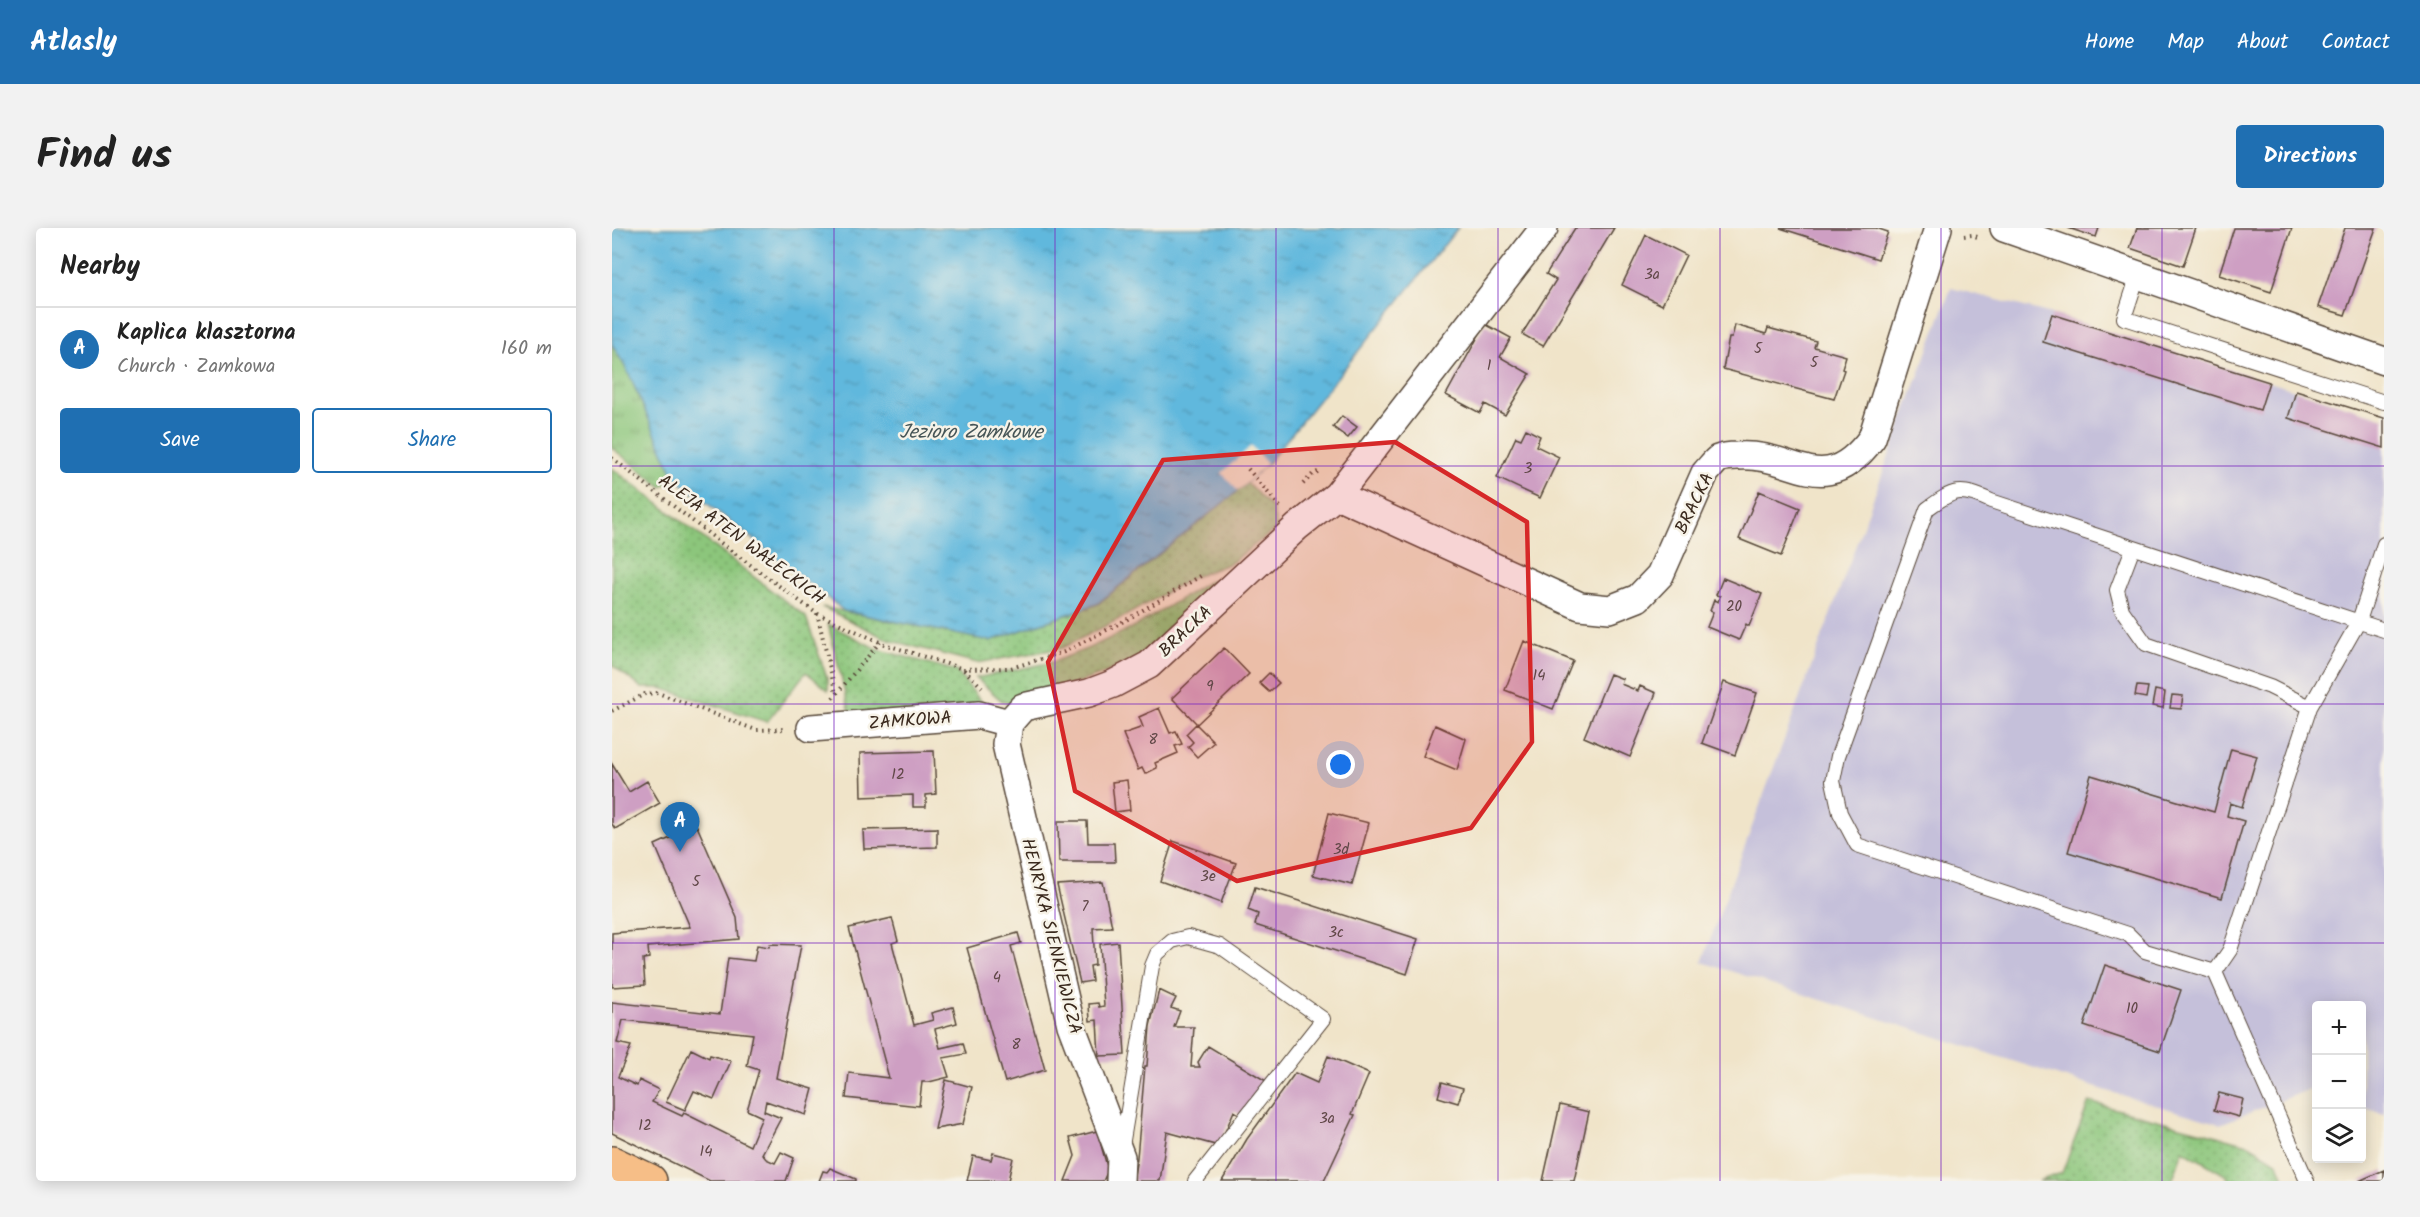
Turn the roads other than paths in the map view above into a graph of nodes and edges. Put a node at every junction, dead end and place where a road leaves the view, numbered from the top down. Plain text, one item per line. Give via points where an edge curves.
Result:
1 (1544, 228) edge
2 (1938, 228) edge
3 (2004, 228) edge
4 (2138, 275) junction
5 (2384, 361) edge
6 (2384, 402) edge
7 (1337, 495) junction
8 (2384, 544) edge
9 (2133, 548) junction
10 (2359, 621) junction
11 (2384, 630) edge
12 (2310, 707) junction
13 (1009, 723) junction
14 (811, 728) road end
15 (2215, 972) junction
16 (612, 1163) edge
17 (1120, 1169) edge
18 (650, 1181) edge
19 (1195, 1181) edge
20 (2307, 1181) edge

1 - 7 street, BRACKA
2 - 7 street, BRACKA via 1872,438 1860,453 1839,468 1816,472 1751,455 1718,459 1705,473 1660,574 1638,598 1610,609 1580,606
3 - 4 street
4 - 5 street
4 - 6 lane via 2124,318
7 - 13 street, BRACKA via 1289,517 1149,665 1089,693 1023,707
8 - 10 lane
9 - 10 lane
9 - 12 lane via 2117,590 2122,610 2145,644 2270,687
9 - 15 lane via 1973,493 1950,492 1928,508 1838,756 1833,781 1840,813 1857,845 2128,934 2145,951
10 - 11 lane
10 - 12 lane
12 - 15 lane via 2230,950
13 - 14 street, ZAMKOWA via 979,716
13 - 17 street, HENRYKA SIENKIEWICZA via 1006,744 1071,1025
15 - 20 lane
16 - 18 main road
17 - 19 lane via 1146,997 1157,954 1172,941 1188,937 1220,946 1323,1019

